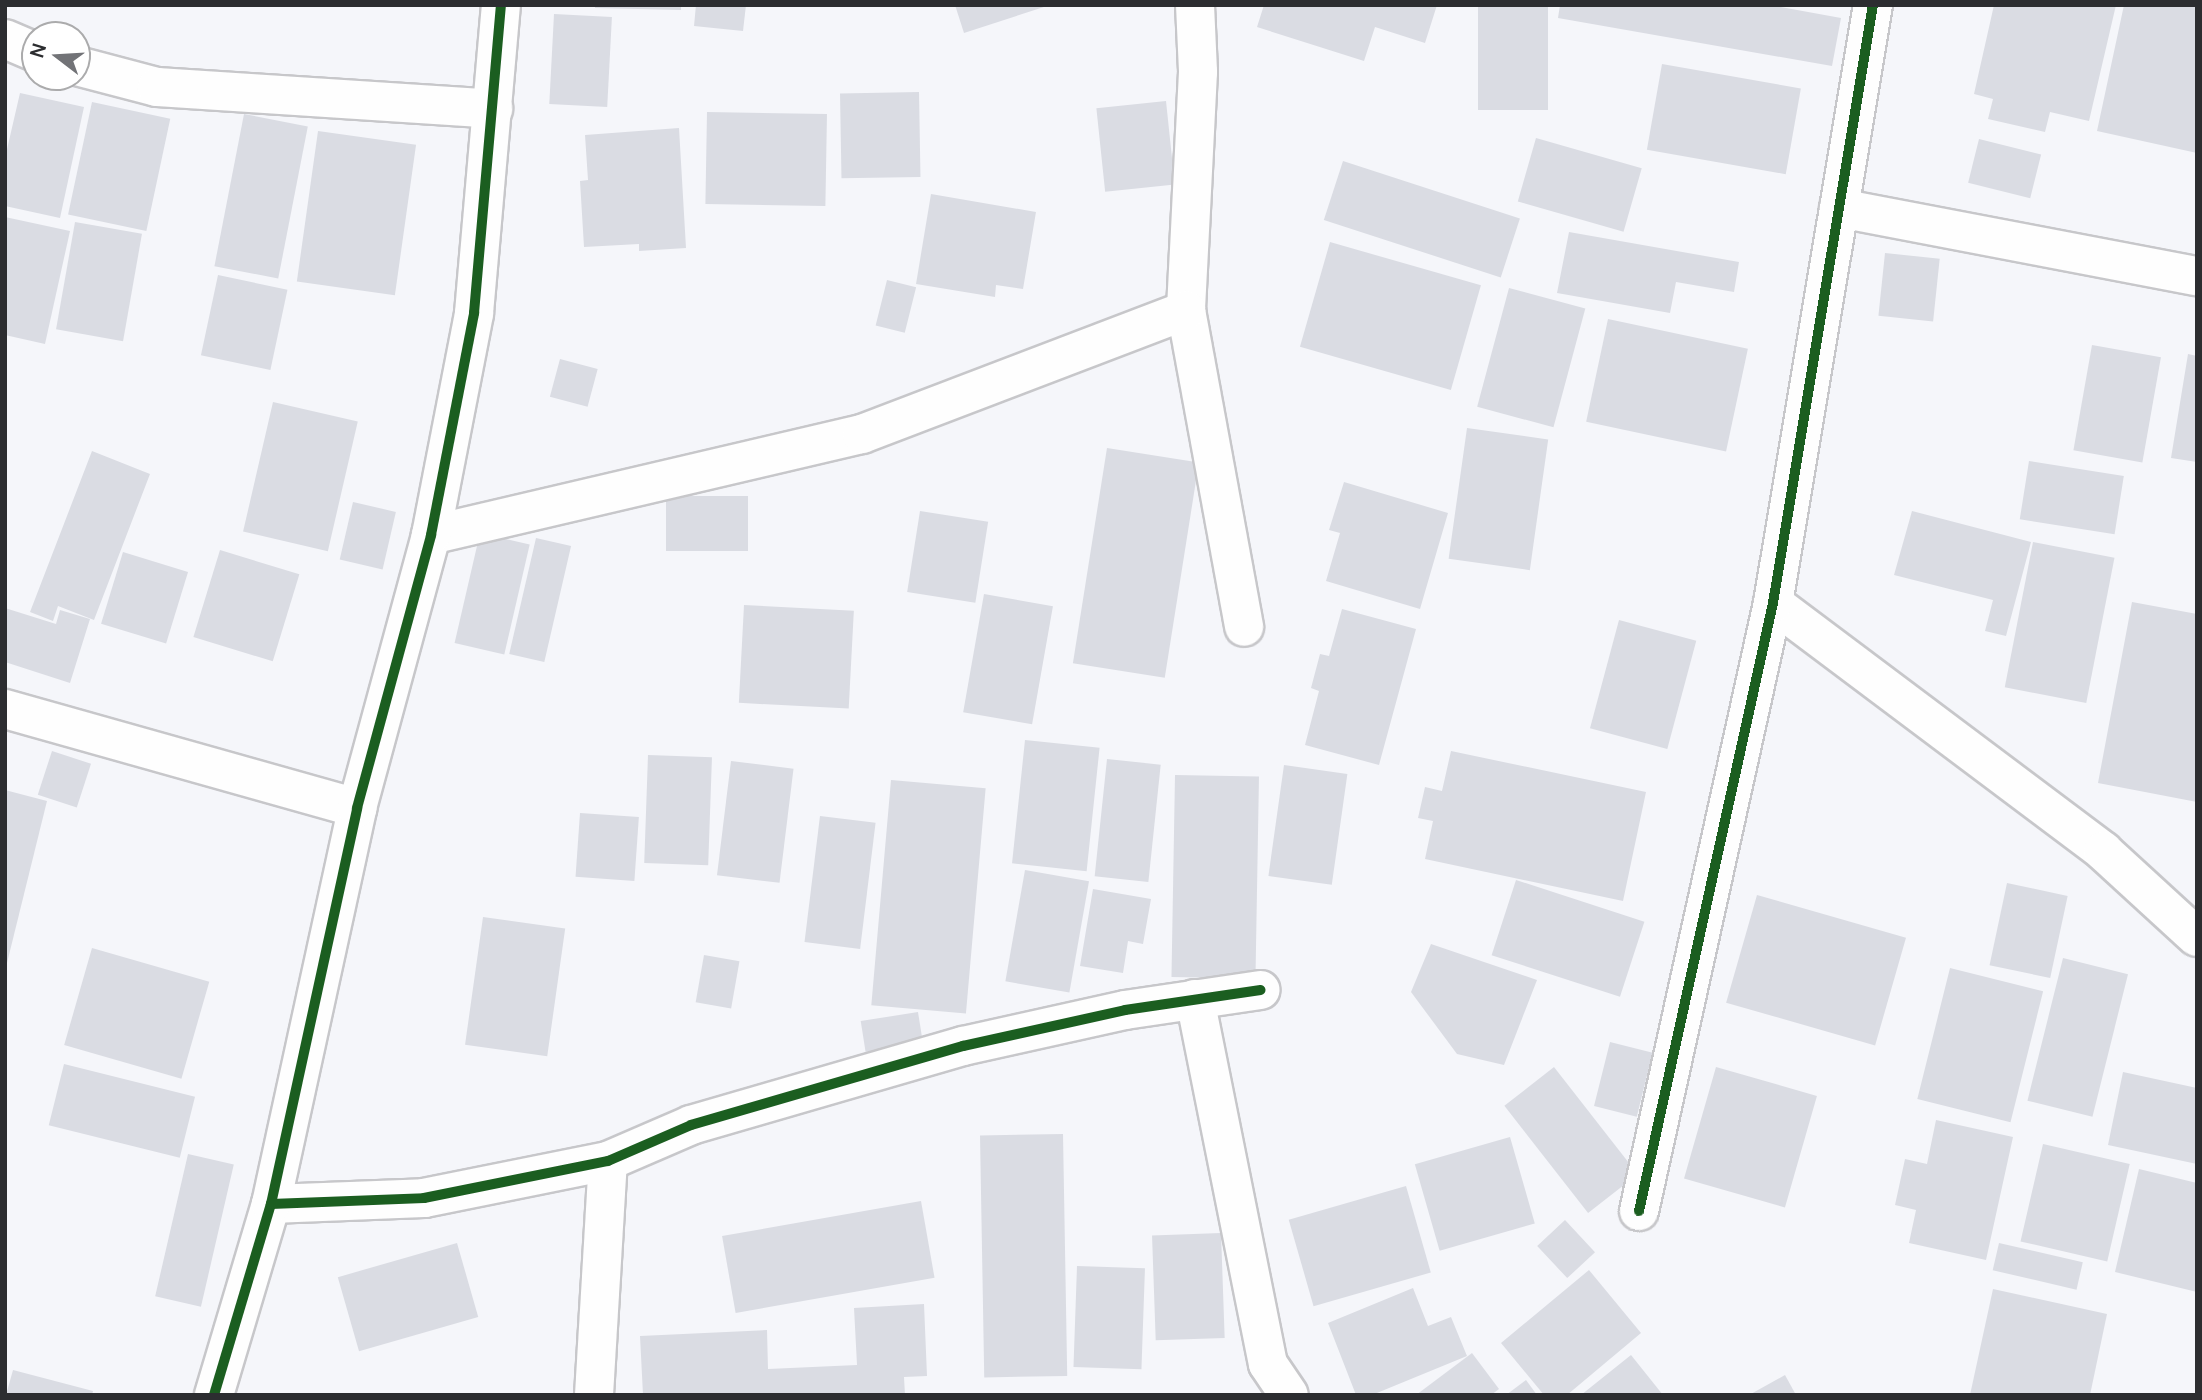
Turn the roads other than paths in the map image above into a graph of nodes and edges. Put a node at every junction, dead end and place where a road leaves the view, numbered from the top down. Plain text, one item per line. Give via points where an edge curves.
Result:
1 (501, 5) edge
2 (1195, 5) edge
3 (1874, 5) edge
4 (91, 70) edge
5 (493, 109) junction
6 (1839, 208) junction
7 (2197, 276) edge
8 (1186, 310) junction
9 (431, 536) junction
10 (1773, 603) junction
11 (1244, 627) dead end
12 (5, 709) edge
13 (356, 808) junction
14 (2197, 937) edge
15 (1261, 990) dead end
16 (1195, 999) junction
17 (608, 1161) junction
18 (271, 1204) junction
19 (1639, 1211) dead end
20 (214, 1395) edge
21 (594, 1395) edge
22 (1289, 1395) edge

1 - 5 street
2 - 8 street via 1198,72
3 - 6 street
4 - 5 street via 157,87
5 - 9 street via 474,313
6 - 7 street
6 - 10 street
8 - 9 street via 862,435
8 - 11 street
9 - 13 street
10 - 14 street via 2103,851
10 - 19 street
12 - 13 street
13 - 18 street
15 - 16 street
16 - 17 street via 962,1046 691,1125
16 - 22 street via 1268,1364
17 - 18 street via 424,1198
17 - 21 street
18 - 20 street

